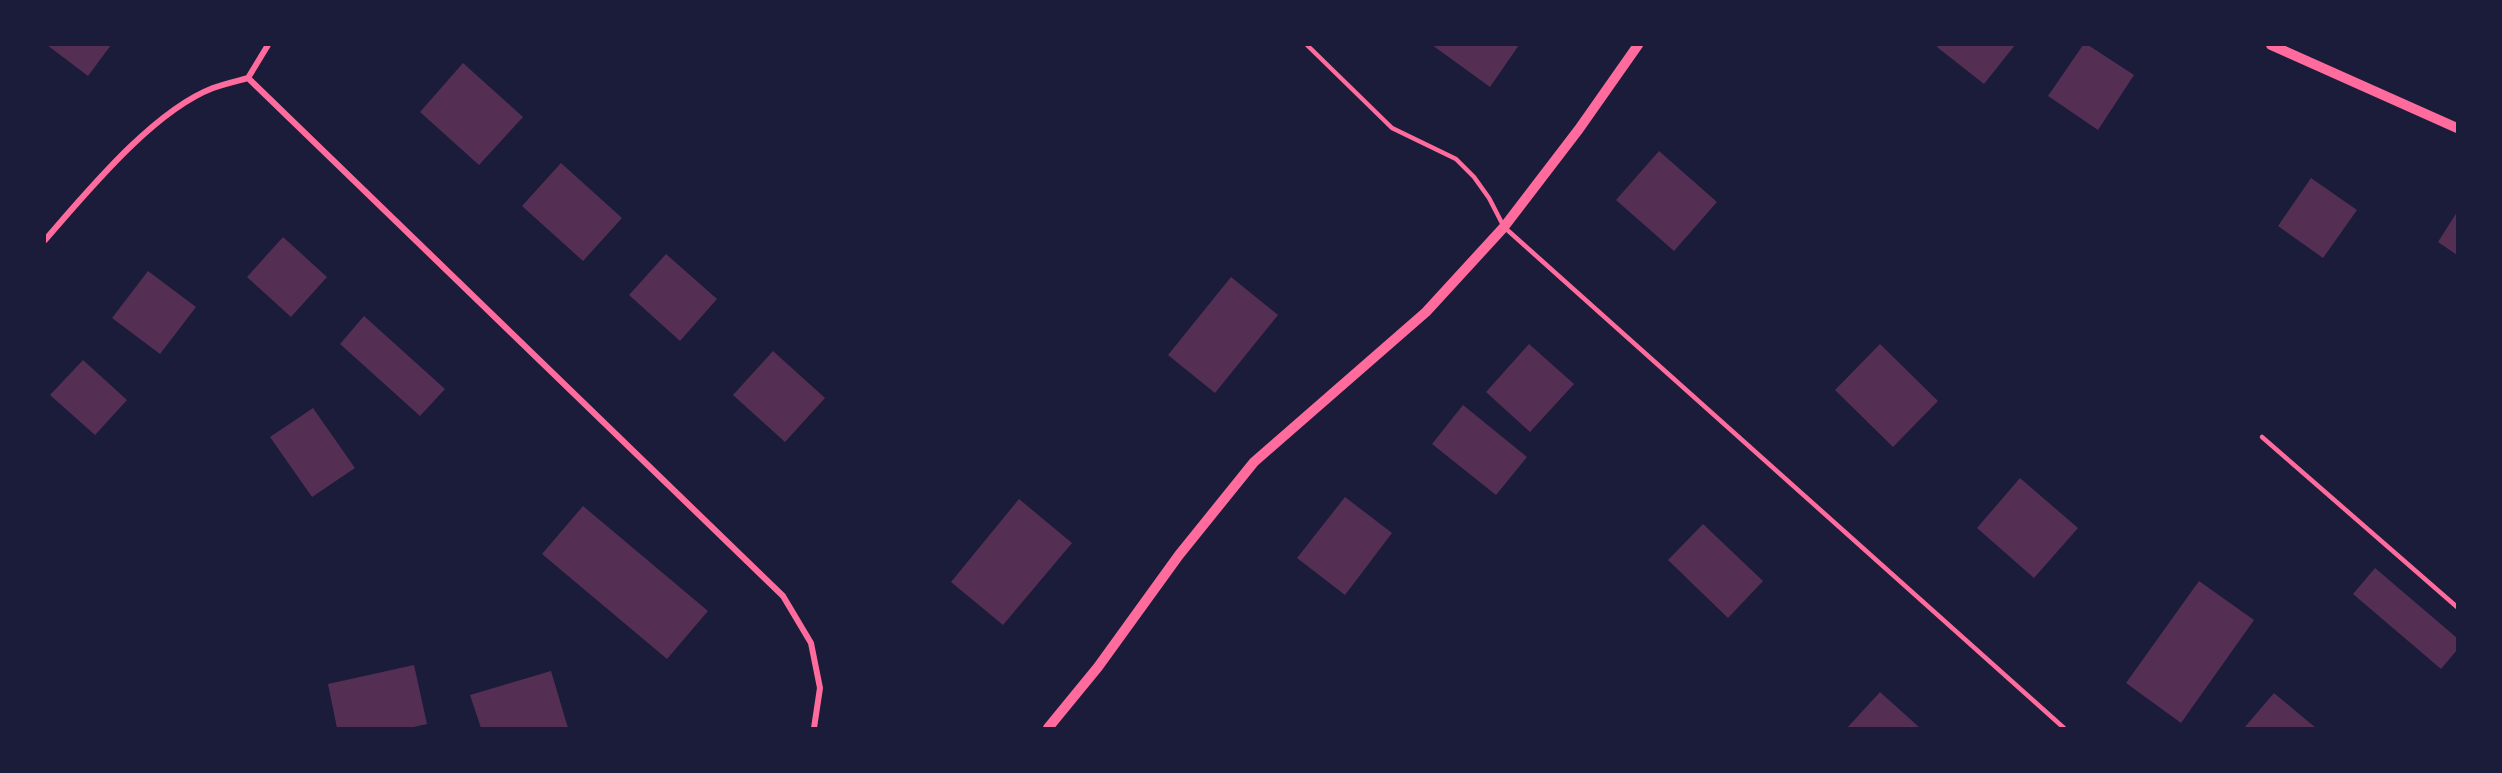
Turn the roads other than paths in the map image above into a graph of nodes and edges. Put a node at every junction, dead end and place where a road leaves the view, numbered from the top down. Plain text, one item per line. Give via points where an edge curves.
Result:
1 (268, 45) edge
2 (1307, 45) edge
3 (1638, 45) edge
4 (2271, 45) edge
5 (248, 78) junction
6 (2457, 128) edge
7 (1504, 227) junction
8 (45, 240) edge
9 (2262, 437) dead end
10 (2457, 607) edge
11 (814, 728) edge
12 (1047, 728) edge
13 (2064, 728) edge

1 - 5 street
2 - 7 lane via 1392,128 1456,159 1489,198
3 - 7 street
4 - 6 street
5 - 8 street via 211,89 170,113 101,176
5 - 11 street via 783,596 811,643 820,688
7 - 12 street via 1426,312 1254,462
7 - 13 lane
9 - 10 lane

